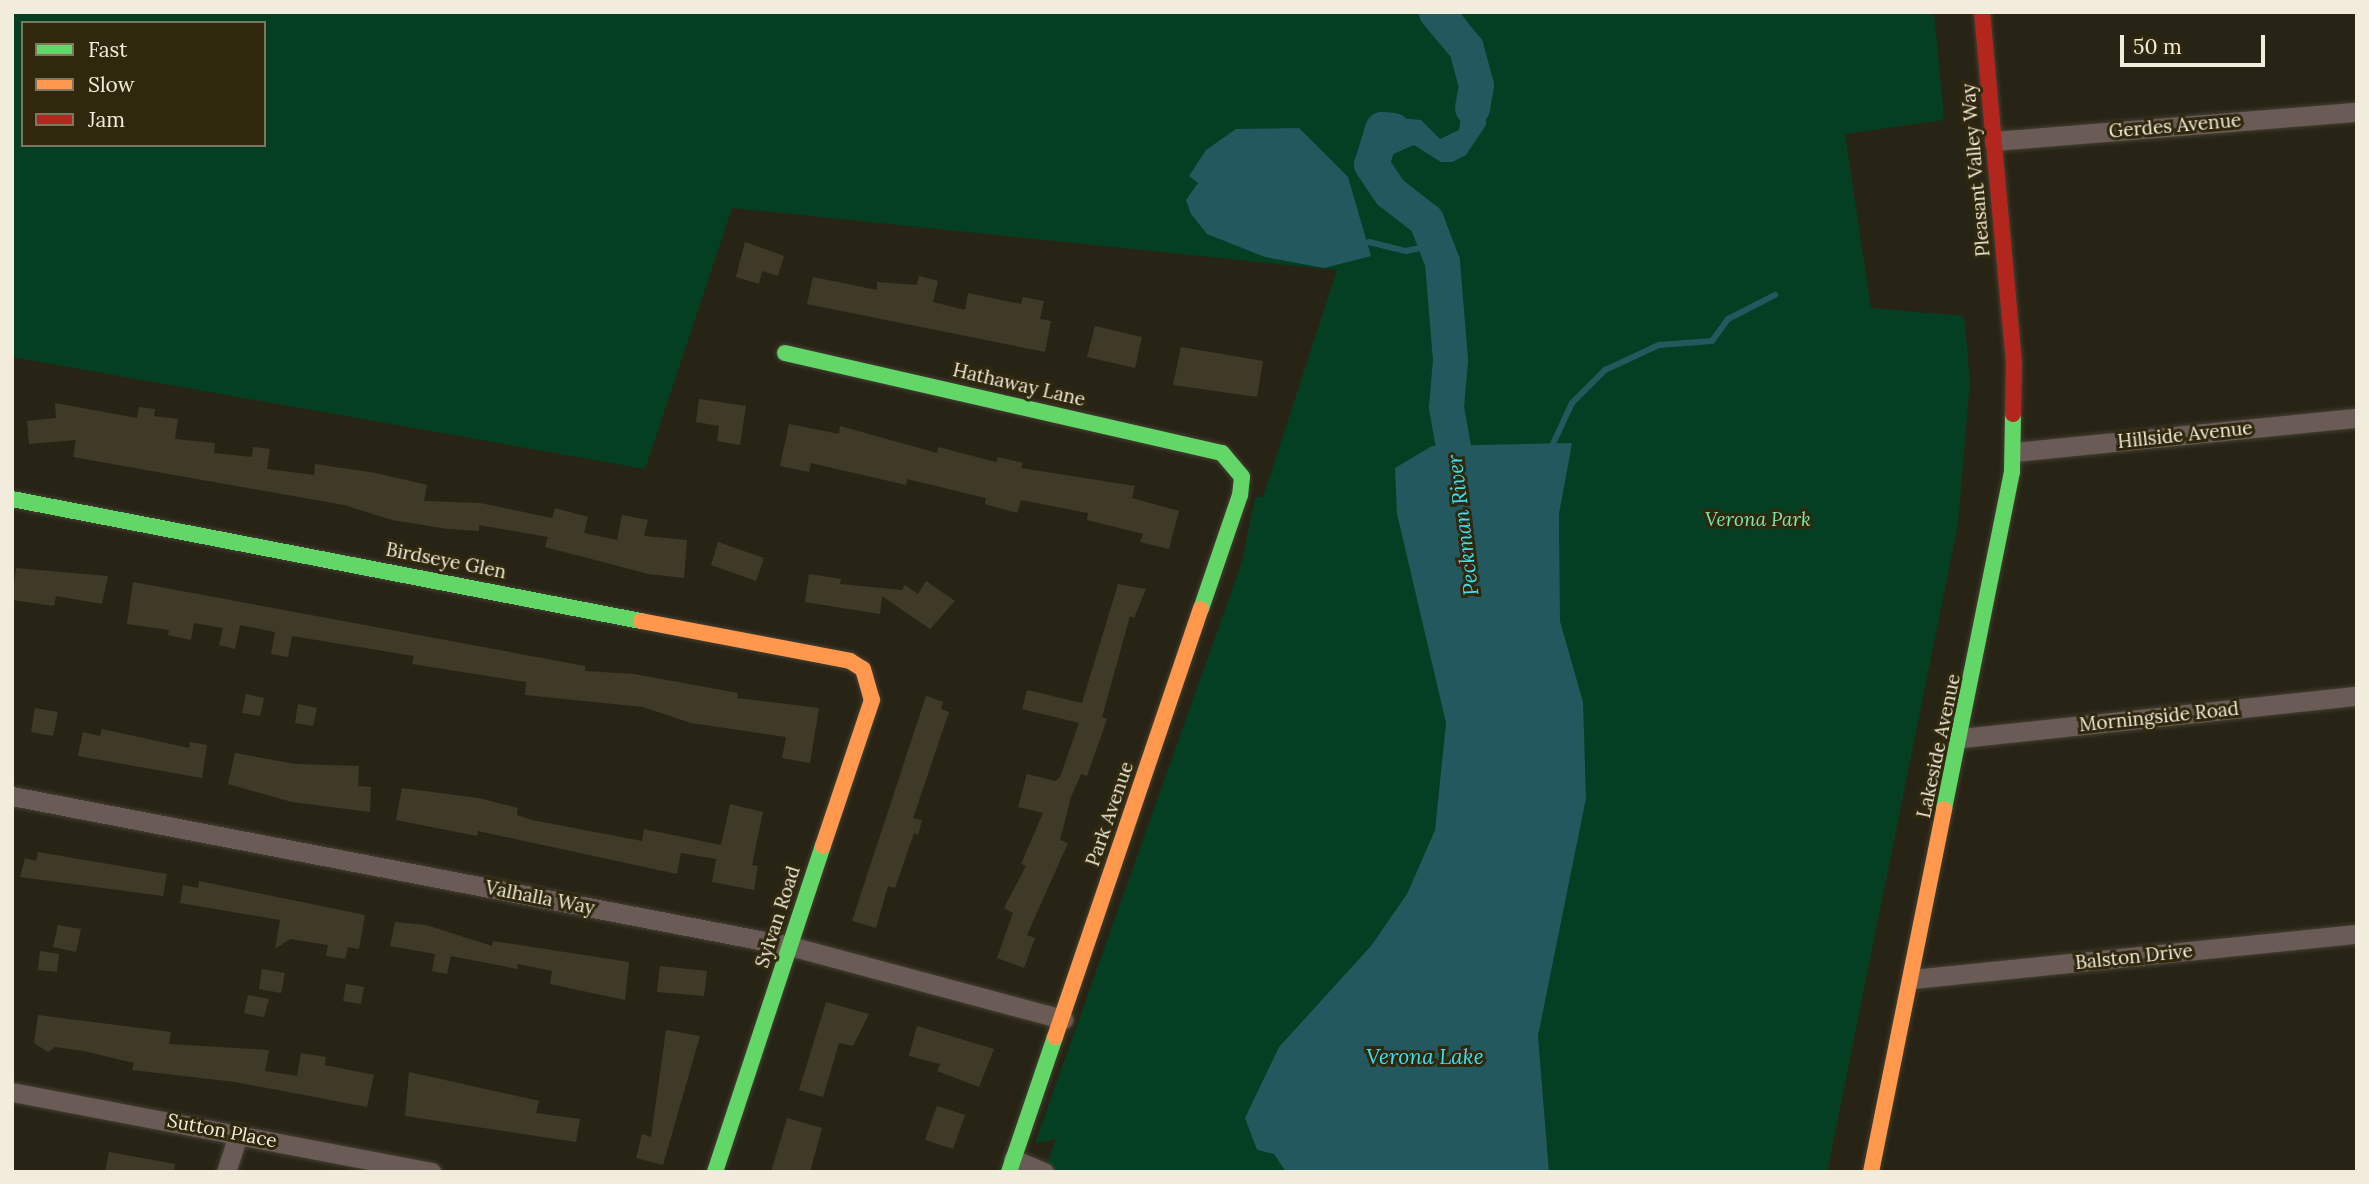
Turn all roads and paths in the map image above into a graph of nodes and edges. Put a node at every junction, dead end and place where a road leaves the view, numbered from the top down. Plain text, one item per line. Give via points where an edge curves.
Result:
1 (1982, 12) edge
2 (2357, 111) edge
3 (1994, 141) junction
4 (2011, 324) joint
5 (785, 353) dead end
6 (2357, 418) edge
7 (2014, 452) junction
8 (1238, 468) joint
9 (12, 499) edge
10 (867, 675) joint
11 (2357, 696) edge
12 (1962, 738) junction
13 (12, 796) edge
14 (2357, 934) edge
15 (790, 946) junction
16 (1912, 979) junction
17 (1063, 1019) junction
18 (12, 1092) edge
19 (238, 1134) junction
20 (1011, 1165) edge
21 (226, 1172) edge
22 (431, 1172) edge
23 (715, 1172) edge
24 (1044, 1172) edge
25 (1871, 1172) edge

1 - 3 street, Pleasant Valley Way
2 - 3 street, Gerdes Avenue
3 - 4 street, Pleasant Valley Way
4 - 7 street, Lakeside Avenue
5 - 8 street, Hathaway Lane via 1222,453
6 - 7 street, Hillside Avenue
7 - 12 street, Lakeside Avenue via 2004,530
8 - 17 street, Park Avenue via 1240,495
9 - 10 street, Birdseye Glen via 850,661
10 - 15 street, Sylvan Road via 872,700
11 - 12 street, Morningside Road
12 - 16 street, Lakeside Avenue
13 - 15 street, Valhalla Way
14 - 16 street, Balston Drive
15 - 17 street, Valhalla Way
15 - 23 street, Sylvan Road
16 - 25 street, Lakeside Avenue
17 - 20 street, Park Avenue
18 - 19 street, Sutton Place
19 - 21 street
19 - 22 street, Sutton Place
20 - 24 street

